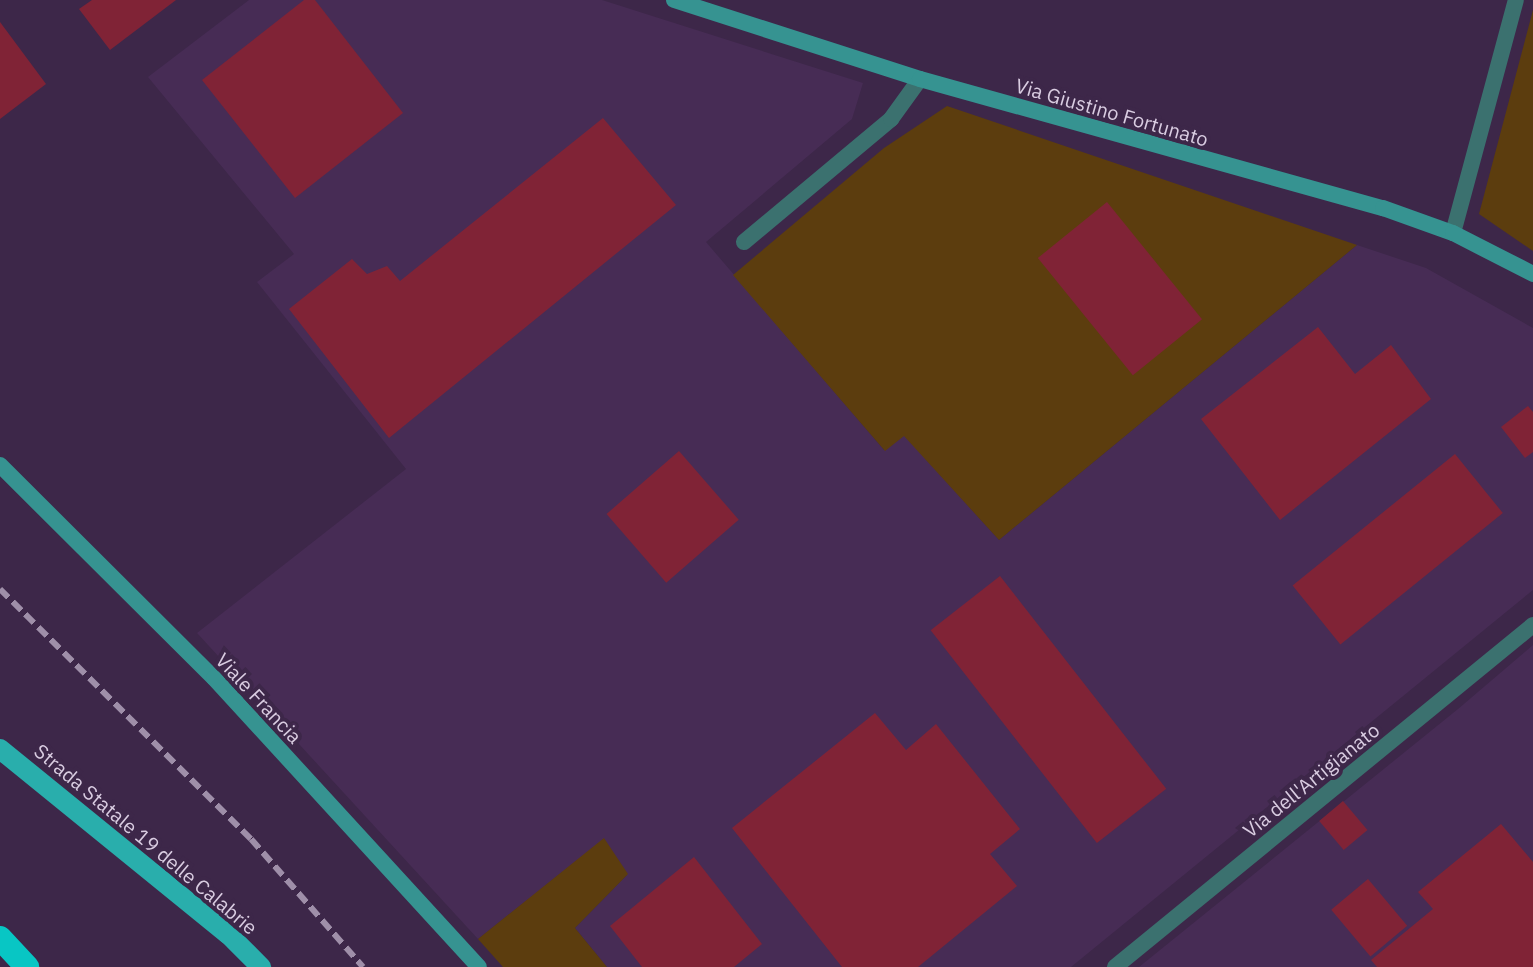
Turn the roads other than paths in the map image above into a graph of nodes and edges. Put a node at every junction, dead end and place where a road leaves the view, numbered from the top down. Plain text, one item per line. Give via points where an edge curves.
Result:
1 (674, 0) edge
2 (1516, 0) edge
3 (920, 79) junction
4 (1453, 233) junction
5 (744, 242) dead end
6 (1533, 274) edge
7 (0, 465) edge
8 (1533, 625) edge
9 (0, 749) edge
10 (0, 938) edge
11 (27, 967) edge
12 (261, 967) edge
13 (479, 967) edge
14 (1115, 967) edge

1 - 3 street, Via Giustino Fortunato
2 - 4 street
3 - 4 street, Via Giustino Fortunato via 1383,208
3 - 5 street via 891,119
4 - 6 street, Via Giustino Fortunato
7 - 13 street, Viale Francia via 214,678
8 - 14 street, Via dell'Artigianato
9 - 12 main road, Strada Statale 19 delle Calabrie via 228,934
10 - 11 highway

